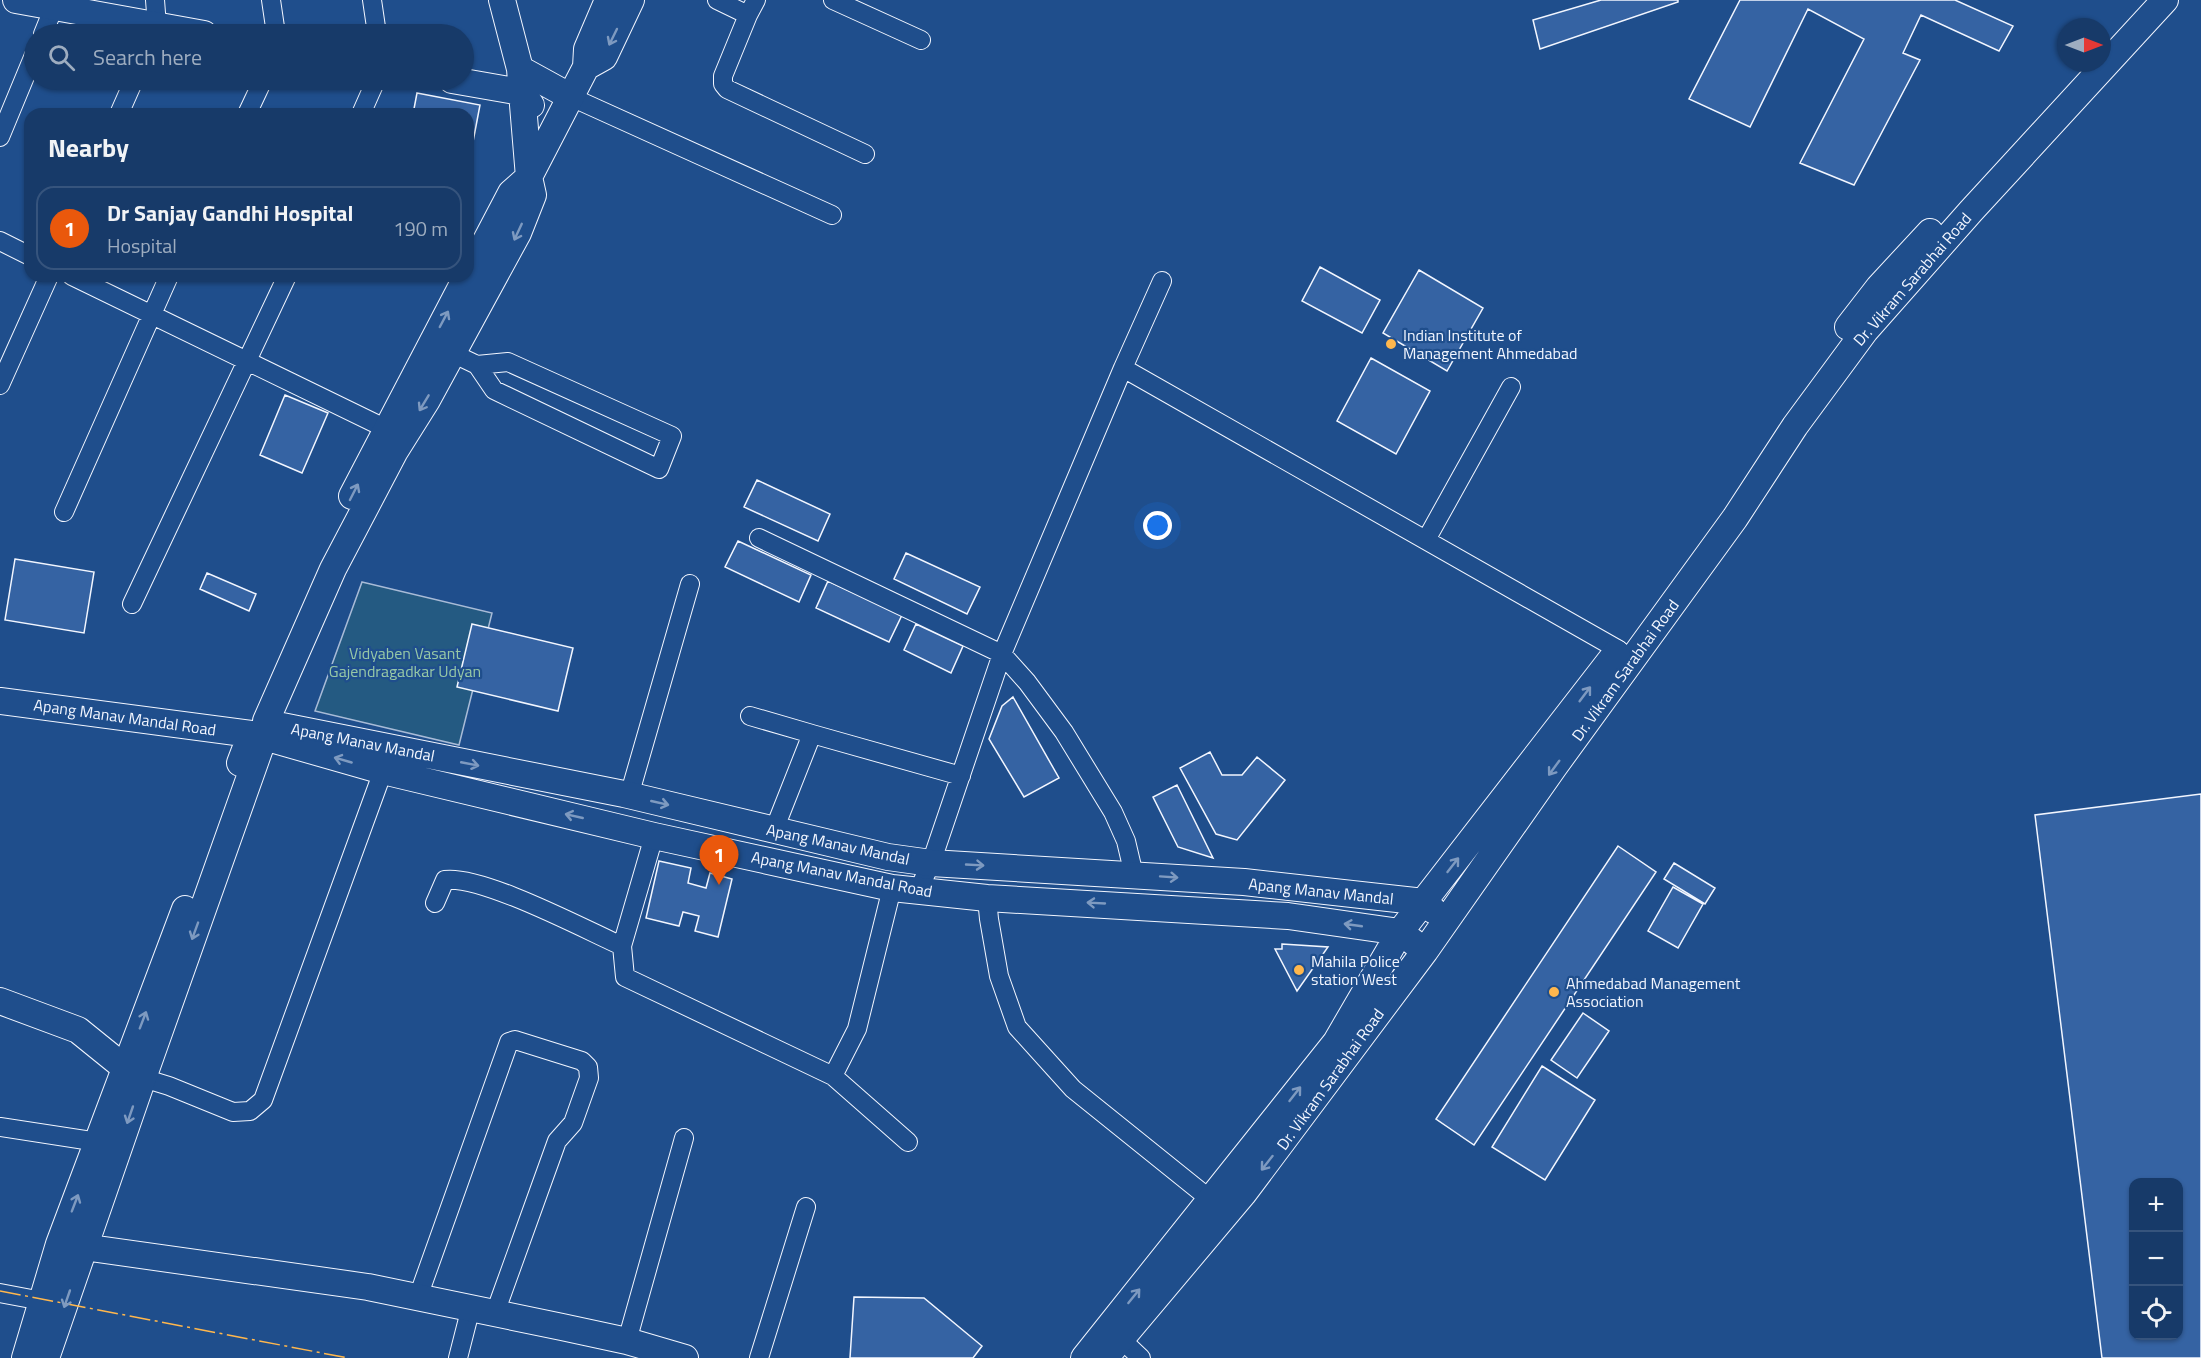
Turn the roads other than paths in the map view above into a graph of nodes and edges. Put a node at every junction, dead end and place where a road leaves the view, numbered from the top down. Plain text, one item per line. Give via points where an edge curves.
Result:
1 (16, 0) edge
2 (155, 0) edge
3 (271, 0) edge
4 (372, 0) edge
5 (502, 0) edge
6 (608, 0) edge
7 (631, 0) edge
8 (717, 0) edge
9 (833, 0) edge
10 (2142, 0) edge
11 (2164, 0) edge
12 (54, 3) edge
13 (752, 7) edge
14 (47, 24) edge
15 (133, 24) edge
16 (156, 24) edge
17 (275, 24) edge
18 (376, 24) edge
19 (2111, 34) edge
20 (921, 40) dead end
21 (586, 67) junction
22 (2077, 72) edge
23 (24, 78) edge
24 (474, 80) edge
25 (521, 80) junction
26 (130, 90) edge
27 (258, 90) edge
28 (372, 90) edge
29 (571, 97) junction
30 (122, 108) edge
31 (250, 108) edge
32 (364, 108) edge
33 (2, 129) edge
34 (552, 134) junction
35 (865, 154) dead end
36 (529, 177) junction
37 (832, 215) dead end
38 (0, 242) edge
39 (24, 253) edge
40 (474, 264) edge
41 (1162, 281) dead end
42 (46, 282) edge
43 (84, 282) edge
44 (166, 282) edge
45 (284, 282) edge
46 (465, 282) edge
47 (1887, 292) junction
48 (151, 314) junction
49 (452, 353) junction
50 (249, 361) junction
51 (477, 365) junction
52 (1123, 368) junction
53 (0, 385) edge
54 (1511, 387) dead end
55 (395, 433) junction
56 (64, 512) dead end
57 (759, 538) dead end
58 (1426, 540) junction
59 (690, 584) dead end
60 (132, 604) dead end
61 (1619, 650) junction
62 (1002, 654) junction
63 (0, 684) edge
64 (0, 701) edge
65 (750, 716) dead end
66 (259, 726) junction
67 (812, 734) junction
68 (383, 771) junction
69 (961, 776) junction
70 (626, 795) junction
71 (616, 826) junction
72 (774, 830) junction
73 (654, 836) junction
74 (931, 863) junction
75 (1134, 875) junction
76 (892, 888) junction
77 (918, 891) junction
78 (987, 898) junction
79 (1424, 902) junction
80 (435, 903) dead end
81 (1447, 921) junction
82 (1400, 932) junction
83 (622, 946) junction
84 (1425, 951) junction
85 (0, 1001) edge
86 (134, 1073) junction
87 (833, 1077) junction
88 (0, 1126) edge
89 (684, 1138) dead end
90 (98, 1142) junction
91 (908, 1142) dead end
92 (1211, 1200) junction
93 (806, 1207) dead end
94 (72, 1246) junction
95 (0, 1293) edge
96 (418, 1297) junction
97 (42, 1301) junction
98 (483, 1310) junction
99 (627, 1341) junction
100 (1113, 1348) edge
101 (25, 1358) edge
102 (46, 1358) edge
103 (458, 1358) edge
104 (685, 1358) edge
105 (759, 1358) edge
106 (1084, 1358) edge
107 (1141, 1358) edge

1 - 12 street
2 - 16 street
3 - 17 street
4 - 18 street
5 - 25 street
6 - 21 street via 587,49
7 -> 21 street via 604,57
8 - 13 street
9 - 20 street
10 - 19 street
11 - 47 street, Dr. Vikram Sarabhai Road
12 - 14 street
12 - 15 street
13 - 35 street via 723,84
21 - 29 street
22 - 47 street, Dr. Vikram Sarabhai Road
23 - 33 street
24 - 25 street
25 - 29 street
25 - 34 street
25 - 36 street
26 - 30 street
27 - 31 street
28 - 32 street
29 - 34 street
29 - 37 street
34 - 36 street
36 - 40 street via 512,193
36 -> 49 street via 533,195 518,233
38 - 39 street
41 - 52 street
42 - 53 street
43 - 48 street
44 - 48 street
45 - 50 street
55 -> 46 street
47 - 61 street, Dr. Vikram Sarabhai Road via 1782,416 1722,508
47 -> 81 street, Dr. Vikram Sarabhai Road via 1865,331 1795,426 1735,518
48 - 50 street
48 - 56 street
49 - 51 street
49 -> 55 street
50 - 55 street
50 - 60 street
51 - 51 street via 494,390 659,469 672,436 508,362
52 - 58 street
52 - 62 street
54 - 58 street
55 - 66 street
57 - 62 street
58 - 61 street
59 - 70 street
79 -> 61 street, Dr. Vikram Sarabhai Road
62 - 69 street
62 - 75 street via 1064,732 1113,812 1126,841
63 - 66 street, Apang Manav Mandal
64 - 66 street, Apang Manav Mandal Road
65 - 67 street
68 -> 66 street, Apang Manav Mandal Road
66 -> 70 street, Apang Manav Mandal
66 - 86 street
67 - 69 street
67 - 72 street
71 -> 68 street, Apang Manav Mandal Road
68 - 86 street via 263,1100 250,1111 233,1112
69 - 74 street
70 - 71 street
70 -> 72 street, Apang Manav Mandal
71 - 73 street, Apang Manav Mandal Road
72 - 74 street, Apang Manav Mandal
73 - 76 street, Apang Manav Mandal Road
73 - 83 street
74 -> 75 street, Apang Manav Mandal
74 - 77 street
75 -> 79 street, Apang Manav Mandal via 1244,882
76 - 77 street, Apang Manav Mandal Road
76 - 87 street via 857,1029
77 - 78 street, Apang Manav Mandal Road
82 -> 78 street, Apang Manav Mandal Road via 1288,916
78 - 92 street via 999,976 1017,1028 1073,1089
79 - 81 street
79 - 82 street, Dr. Vikram Sarabhai Road
80 - 83 street via 445,880 455,879 506,893
81 - 84 street, Dr. Vikram Sarabhai Road
82 - 84 street, Apang Manav Mandal Road
92 -> 82 street, Dr. Vikram Sarabhai Road via 1336,1042
83 - 87 street via 625,977
84 -> 100 street, Dr. Vikram Sarabhai Road via 1263,1168
85 - 86 street via 78,1030
86 - 90 street
86 -> 94 street
87 - 91 street
88 - 90 street
89 - 99 street
94 -> 90 street
106 -> 92 street, Dr. Vikram Sarabhai Road
93 - 105 street
94 - 96 street
94 - 97 street
94 -> 102 street
95 - 97 street
96 - 98 street
96 - 98 street via 509,1042 515,1040 582,1061 590,1078 573,1123 556,1141
97 - 101 street
98 - 99 street
98 - 103 street
99 - 104 street
100 - 107 street

